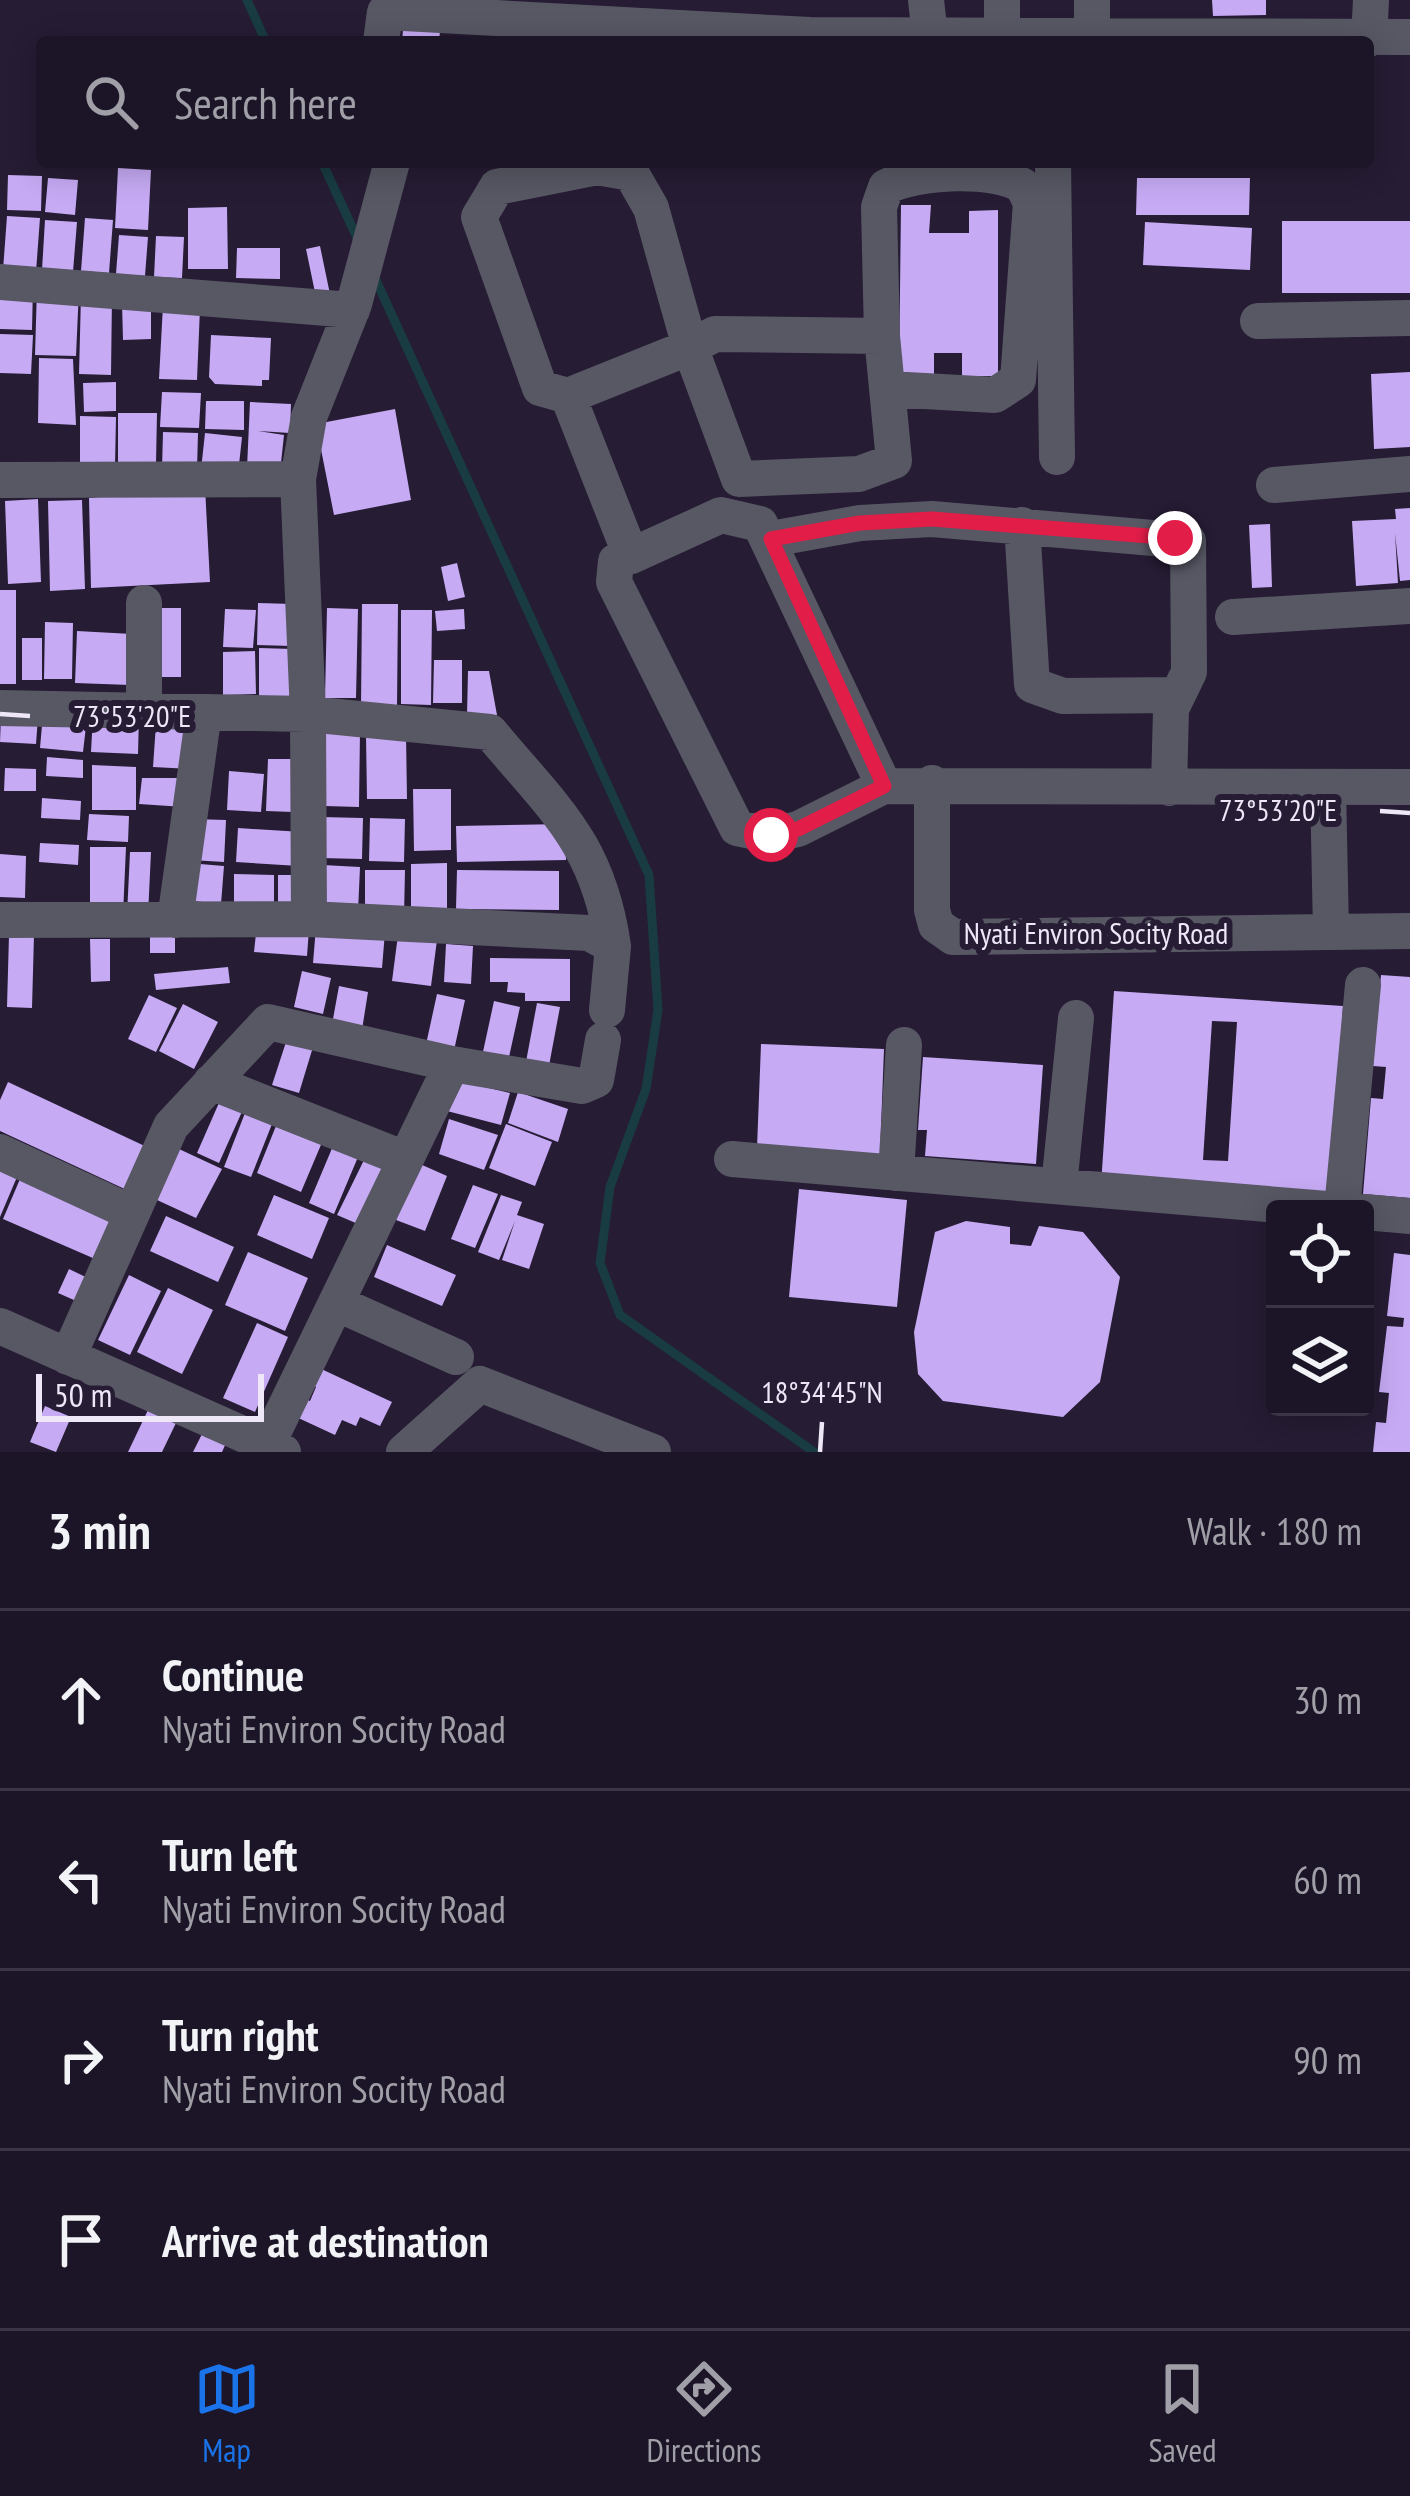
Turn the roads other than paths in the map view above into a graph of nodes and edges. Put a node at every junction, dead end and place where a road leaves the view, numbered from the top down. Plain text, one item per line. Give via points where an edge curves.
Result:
1 (1091, 0) edge
2 (1371, 0) edge
3 (558, 11) edge
4 (808, 18) edge
5 (928, 18) edge
6 (1002, 18) edge
7 (382, 36) edge
8 (1045, 36) edge
9 (1092, 36) edge
10 (1369, 36) edge
11 (1410, 37) edge
12 (1374, 39) edge
13 (592, 168) edge
14 (603, 168) edge
15 (1053, 168) edge
16 (391, 171) edge
17 (0, 282) edge
18 (353, 307) junction
19 (1410, 318) edge
20 (1258, 321) dead end
21 (882, 336) junction
22 (690, 347) junction
23 (889, 389) junction
24 (568, 396) junction
25 (1057, 457) dead end
26 (1410, 474) edge
27 (298, 479) junction
28 (740, 479) junction
29 (0, 480) edge
30 (1274, 485) dead end
31 (1022, 525) junction
32 (765, 531) junction
33 (631, 556) junction
34 (144, 603) dead end
35 (1410, 605) edge
36 (1233, 617) dead end
37 (1176, 695) junction
38 (0, 708) edge
39 (144, 710) junction
40 (204, 712) junction
41 (308, 714) junction
42 (932, 783) junction
43 (884, 786) junction
44 (1169, 788) junction
45 (1328, 788) junction
46 (1410, 788) edge
47 (309, 919) junction
48 (0, 920) edge
49 (176, 920) junction
50 (1410, 931) edge
51 (1331, 932) junction
52 (613, 946) junction
53 (1363, 986) dead end
54 (1076, 1018) dead end
55 (904, 1045) dead end
56 (452, 1064) junction
57 (211, 1082) junction
58 (0, 1153) edge
59 (405, 1159) junction
60 (732, 1160) dead end
61 (896, 1173) junction
62 (1059, 1186) junction
63 (1343, 1200) edge
64 (1266, 1204) edge
65 (132, 1213) junction
66 (1374, 1213) edge
67 (1410, 1216) edge
68 (336, 1303) junction
69 (0, 1326) edge
70 (68, 1357) junction
71 (456, 1358) dead end
72 (275, 1449) edge
73 (404, 1452) edge
74 (653, 1452) edge

1 - 9 street
2 - 10 street
3 - 4 street
3 - 7 street via 385,12
4 - 5 street
5 - 6 street
6 - 8 street
11 - 12 street
13 - 24 street via 497,188 479,218 540,388
14 - 22 street via 631,173 650,208
15 - 25 street
16 - 18 street
17 - 18 street
18 - 27 street via 309,417
19 - 20 street
21 - 22 street via 715,334
21 - 23 street
21 - 23 street via 879,207 886,187 908,178 988,177 1023,186 1031,203 1018,380 995,395
22 - 24 street
22 - 28 street
23 - 28 street via 896,445 886,468
24 - 33 street
26 - 30 street
27 - 29 street
27 - 41 street
28 - 32 street
31 - 32 street via 932,519
31 - 37 street via 1032,685 1063,696
31 - 37 street via 1189,542 1189,672
32 - 33 street via 721,515
32 - 43 street
33 - 43 street via 616,561 614,582 737,828 771,835 798,829
34 - 39 street
35 - 36 street
37 - 44 street
38 - 39 street
39 - 40 street
40 - 41 street
40 - 49 street
41 - 47 street
41 - 52 street via 490,732 580,835
42 - 43 street
42 - 44 street
42 - 51 street, Nyati Environ Socity Road via 932,910 936,925 953,937
44 - 45 street
45 - 46 street
45 - 51 street
47 - 49 street
47 - 52 street via 589,933
48 - 49 street
50 - 51 street, Nyati Environ Socity Road
52 - 56 street via 596,1080 582,1086
53 - 63 street
54 - 62 street
55 - 61 street
56 - 57 street via 268,1022
56 - 59 street
57 - 59 street
57 - 65 street via 171,1126
58 - 65 street
59 - 68 street
60 - 61 street
61 - 62 street
62 - 64 street
65 - 70 street
66 - 67 street
68 - 71 street
68 - 72 street
69 - 70 street
70 - 72 street
73 - 74 street via 480,1384

